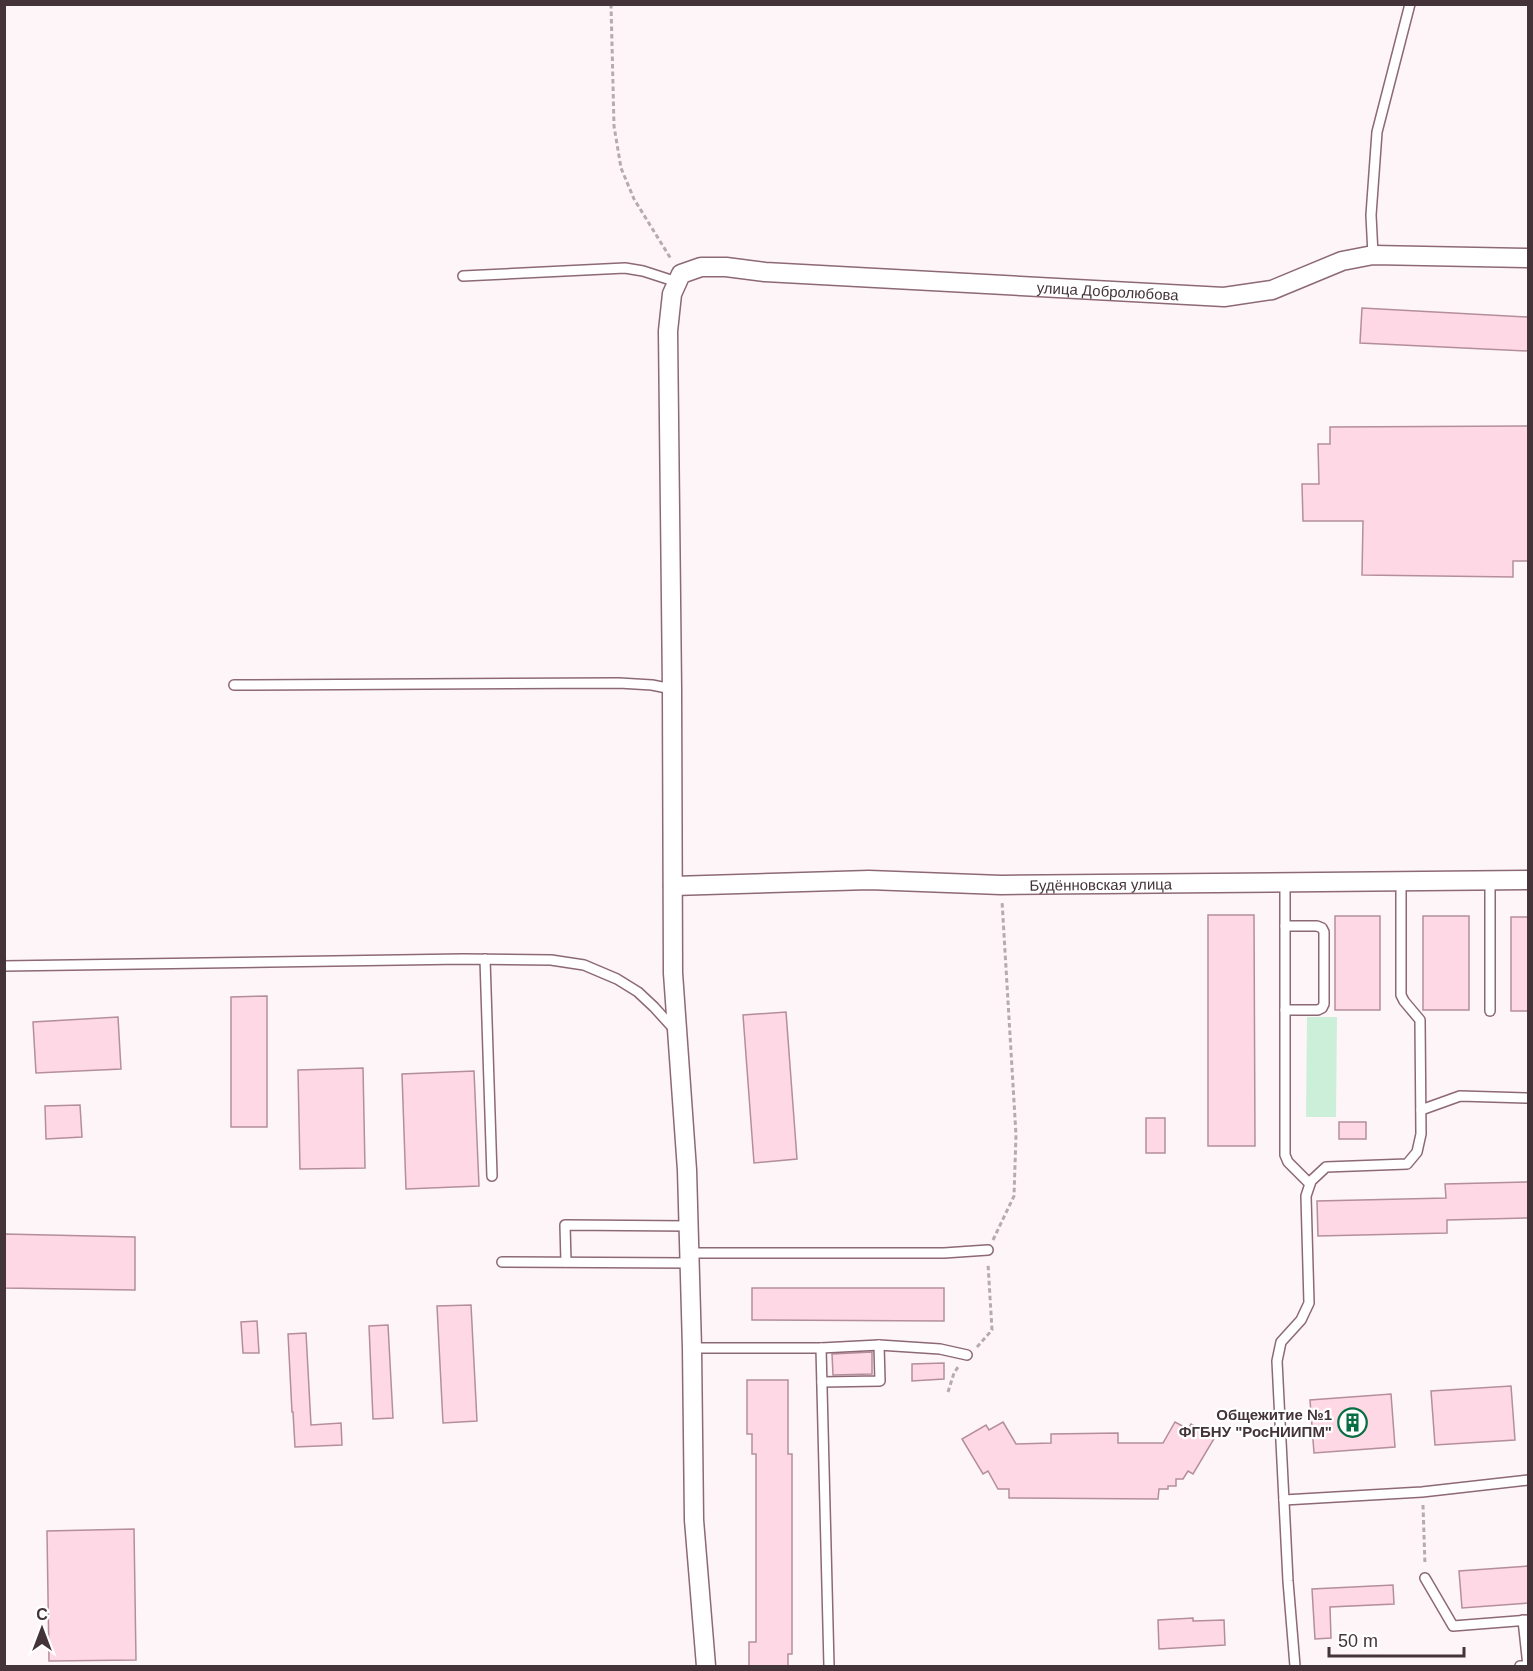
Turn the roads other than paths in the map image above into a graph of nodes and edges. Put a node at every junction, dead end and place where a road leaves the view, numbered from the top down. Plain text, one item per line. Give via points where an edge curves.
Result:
1 (1410, 4) edge
2 (1373, 255) junction
3 (1528, 258) edge
4 (463, 276) dead end
5 (679, 278) junction
6 (234, 685) dead end
7 (672, 689) junction
8 (1528, 880) edge
9 (1490, 881) junction
10 (1401, 882) junction
11 (1285, 883) junction
12 (673, 886) junction
13 (1285, 926) junction
14 (485, 959) junction
15 (4, 966) edge
16 (1285, 1010) junction
17 (1490, 1011) dead end
18 (677, 1033) junction
19 (1528, 1098) edge
20 (1421, 1110) junction
21 (492, 1176) dead end
22 (1310, 1184) junction
23 (689, 1226) junction
24 (988, 1250) road end
25 (689, 1258) junction
26 (502, 1262) dead end
27 (566, 1262) junction
28 (879, 1345) junction
29 (692, 1347) junction
30 (821, 1348) junction
31 (967, 1355) road end
32 (822, 1382) junction
33 (1528, 1480) edge
34 (1284, 1500) junction
35 (1425, 1578) road end
36 (1526, 1620) edge
37 (706, 1666) edge
38 (830, 1666) edge
39 (1295, 1666) edge
40 (1520, 1666) edge

1 - 2 lane via 1377,132 1371,215
2 - 3 street, улица Добролюбова
2 - 5 street, улица Добролюбова via 1342,261 1272,290 1224,297 726,267 701,267
4 - 5 lane via 625,268
5 - 7 street via 672,294 668,331
6 - 7 lane via 619,683
7 - 12 street
8 - 9 street, Будённовская улица
9 - 10 street, Будённовская улица
9 - 17 lane
10 - 11 street, Будённовская улица
10 - 20 lane via 1401,995 1420,1020
11 - 12 street, Будённовская улица via 1001,885 869,880
11 - 13 lane
12 - 18 street
13 - 16 lane
13 - 16 lane via 1317,926 1324,932 1324,1004 1318,1010
14 - 15 lane
14 - 18 lane via 584,965 638,992
14 - 21 lane
16 - 22 lane via 1285,1155
18 - 23 street
19 - 20 lane via 1460,1096
20 - 22 lane via 1417,1152 1407,1164 1326,1167
22 - 34 lane via 1306,1196 1309,1303 1301,1320 1281,1342 1277,1361
23 - 25 street
23 - 27 lane via 565,1225
24 - 25 lane
25 - 27 lane
25 - 29 street
26 - 27 lane
28 - 30 lane
28 - 31 lane
28 - 32 lane via 880,1381
29 - 30 lane
29 - 37 street via 694,1520
30 - 32 lane
32 - 38 lane
33 - 34 lane
34 - 39 lane
35 - 36 lane via 1453,1626
36 - 40 lane via 1528,1666

